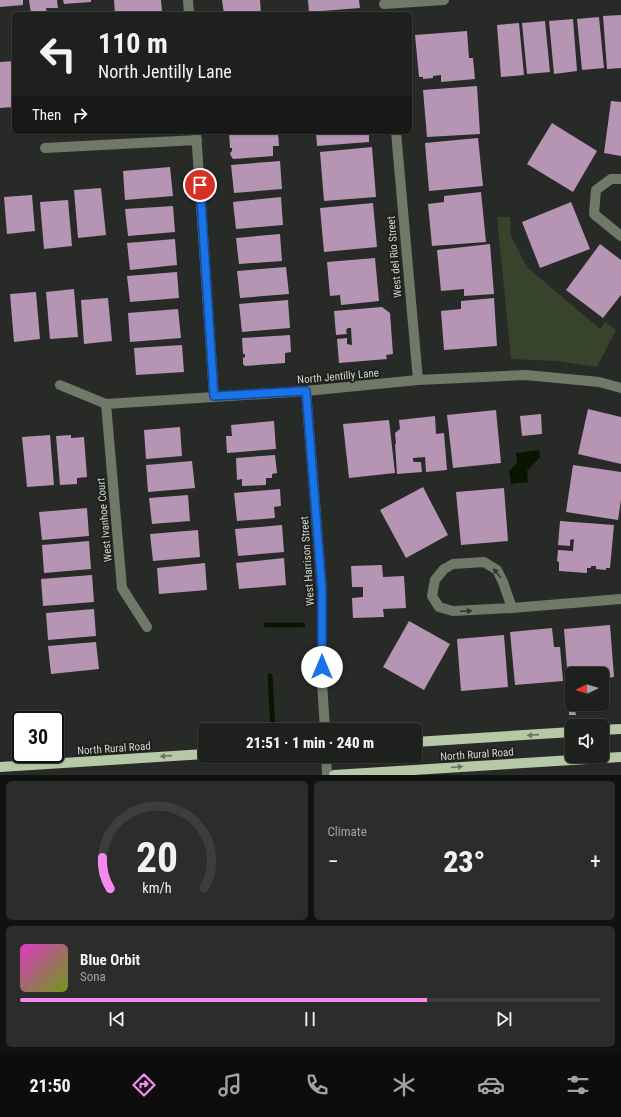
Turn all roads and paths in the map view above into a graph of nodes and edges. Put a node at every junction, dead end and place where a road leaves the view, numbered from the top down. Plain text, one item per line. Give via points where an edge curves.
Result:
1 (188, 0) edge
2 (444, 0) edge
3 (385, 6) edge
4 (189, 12) edge
5 (396, 134) edge
6 (197, 136) edge
7 (45, 148) dead end
8 (621, 179) edge
9 (621, 236) edge
10 (418, 380) junction
11 (60, 385) dead end
12 (621, 388) edge
13 (306, 391) junction
14 (214, 396) junction
15 (106, 404) junction
16 (621, 599) edge
17 (512, 608) junction
18 (147, 627) dead end
19 (325, 723) edge
20 (621, 729) edge
21 (609, 730) edge
22 (565, 732) edge
23 (422, 742) edge
24 (198, 754) edge
25 (621, 757) edge
26 (326, 763) edge
27 (0, 767) edge
28 (327, 775) edge
29 (334, 775) edge

1 - 4 street
2 - 3 street
5 - 10 street, West del Rio Street
6 - 7 street
6 - 14 street
8 - 9 street via 611,179 596,190 594,214
10 - 12 street, North Jentilly Lane via 526,375 599,382
10 - 13 street, North Jentilly Lane
11 - 15 street, North Jentilly Lane
13 - 14 street, North Jentilly Lane
13 - 19 street, West Harrison Street via 322,590
14 - 15 street, North Jentilly Lane
15 - 18 street, West Ivanhoe Court via 122,588
16 - 17 street
17 -> 17 street via 497,570 484,562 453,564 444,569 435,580 432,596 439,607 453,611
20 - 21 main road
22 -> 23 main road, North Rural Road
24 -> 27 main road, North Rural Road
29 -> 25 main road, North Rural Road
26 - 28 street

